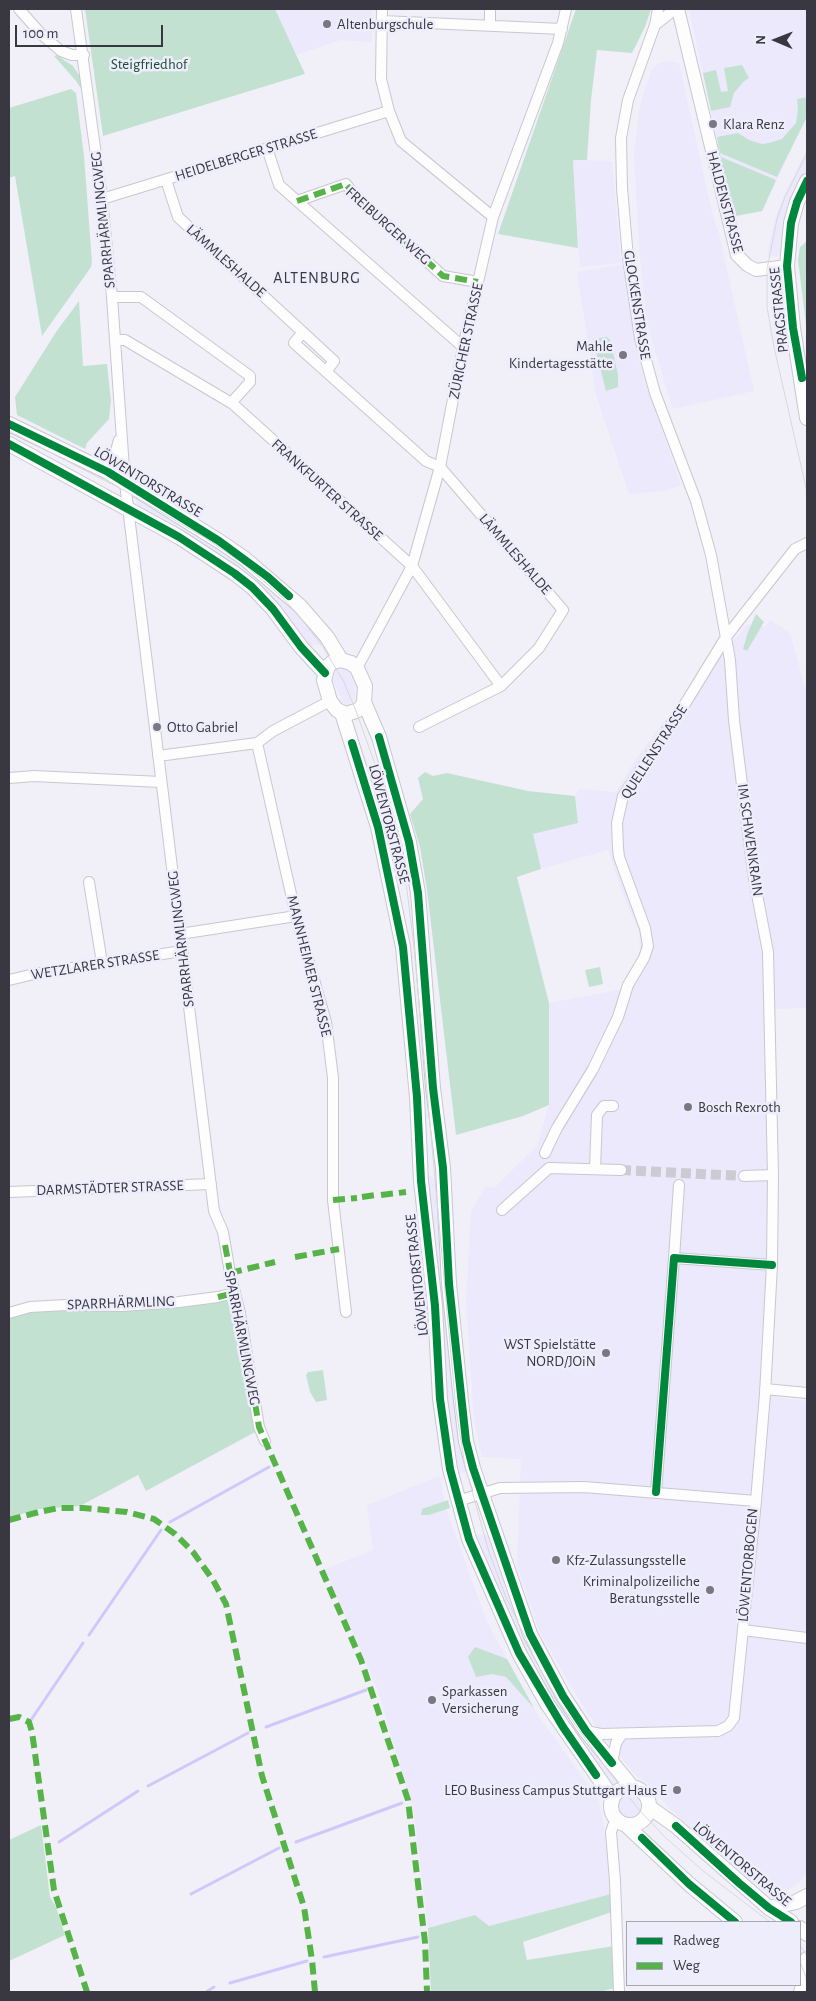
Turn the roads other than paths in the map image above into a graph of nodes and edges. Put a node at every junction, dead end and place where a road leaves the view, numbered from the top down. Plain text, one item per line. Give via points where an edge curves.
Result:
1 (20, 9) edge
2 (76, 9) edge
3 (382, 9) edge
4 (490, 9) edge
5 (566, 9) edge
6 (658, 9) edge
7 (676, 9) edge
8 (382, 21) junction
9 (490, 26) junction
10 (655, 26) junction
11 (562, 29) junction
12 (84, 55) junction
13 (389, 111) junction
14 (267, 148) junction
15 (166, 180) junction
16 (807, 181) edge
17 (102, 198) junction
18 (296, 201) junction
19 (493, 217) junction
20 (787, 266) junction
21 (478, 282) junction
22 (112, 297) junction
23 (115, 340) junction
24 (464, 347) junction
25 (231, 403) junction
26 (807, 418) edge
27 (9, 424) edge
28 (121, 432) junction
29 (9, 444) edge
30 (94, 465) junction
31 (440, 467) junction
32 (125, 483) junction
33 (129, 509) junction
34 (807, 543) edge
35 (412, 566) junction
36 (726, 637) junction
37 (341, 660) junction
38 (357, 668) junction
39 (325, 673) junction
40 (501, 686) junction
41 (330, 701) junction
42 (364, 702) junction
43 (342, 713) junction
44 (419, 727) dead end
45 (257, 743) junction
46 (158, 756) junction
47 (9, 778) edge
48 (161, 782) junction
49 (88, 882) dead end
50 (296, 916) junction
51 (180, 934) junction
52 (182, 951) junction
53 (102, 963) junction
54 (9, 980) edge
55 (613, 1106) dead end
56 (545, 1153) dead end
57 (595, 1170) junction
58 (621, 1170) tunnel mouth
59 (773, 1175) junction
60 (744, 1176) tunnel mouth
61 (210, 1184) junction
62 (679, 1185) dead end
63 (9, 1192) edge
64 (502, 1210) dead end
65 (674, 1258) junction
66 (772, 1265) junction
67 (234, 1293) junction
68 (346, 1312) dead end
69 (9, 1313) edge
70 (765, 1388) junction
71 (807, 1393) edge
72 (265, 1441) dead end
73 (656, 1492) junction
74 (482, 1493) junction
75 (458, 1501) junction
76 (756, 1501) junction
77 (743, 1630) junction
78 (807, 1638) edge
79 (586, 1731) junction
80 (622, 1734) junction
81 (612, 1763) junction
82 (632, 1787) junction
83 (612, 1801) junction
84 (649, 1807) junction
85 (621, 1822) junction
86 (807, 1896) edge
87 (769, 1908) junction
88 (734, 1921) edge
89 (790, 1921) edge
90 (805, 1965) edge
91 (804, 1987) edge
92 (619, 1992) edge

1 - 12 street via 61,51
2 - 12 street, SPARRHÄRMLINGWEG
3 - 8 street
4 - 9 street
5 - 11 street, ZÜRICHER STRASSE
6 - 10 street, GLOCKENSTRASSE
7 - 10 street, GLOCKENSTRASSE
7 - 20 street, HALDENSTRASSE via 735,249 742,261 756,270
8 - 9 street
8 - 13 street via 381,80
9 - 11 street
10 - 36 street, GLOCKENSTRASSE via 628,100 621,138 620,172 628,258 646,363 696,501 711,555
11 - 19 street, ZÜRICHER STRASSE
12 - 17 street, SPARRHÄRMLINGWEG
13 - 14 street, HEIDELBERGER STRASSE
13 - 19 street via 402,141
14 - 15 street, HEIDELBERGER STRASSE
14 - 18 street via 279,185
15 - 17 street, HEIDELBERGER STRASSE
15 - 31 street, LÄMMLESHALDE via 178,217 303,332 294,342 426,461
16 - 20 main road, PRAGSTRASSE via 791,223
17 - 22 street, SPARRHÄRMLINGWEG
18 - 21 street, FREIBURGER WEG via 346,184 443,276
18 - 24 street
19 - 21 street, ZÜRICHER STRASSE
20 - 26 main road, PRAGSTRASSE
21 - 24 street, ZÜRICHER STRASSE
22 - 23 street, SPARRHÄRMLINGWEG
22 - 25 street via 141,296 250,376 250,382
23 - 25 street, FRANKFURTER STRASSE via 125,340
23 - 28 street, SPARRHÄRMLINGWEG
24 - 31 street, ZÜRICHER STRASSE
25 - 35 street, FRANKFURTER STRASSE
27 - 30 main road, LÖWENTORSTRASSE
28 - 30 street, SPARRHÄRMLINGWEG via 115,454
28 - 32 street, SPARRHÄRMLINGWEG
29 - 33 main road, LÖWENTORSTRASSE
30 - 32 main road, LÖWENTORSTRASSE
31 - 35 street, ZÜRICHER STRASSE
31 - 40 street, LÄMMLESHALDE via 563,610 539,648
32 - 33 street, SPARRHÄRMLINGWEG
32 - 37 main road, LÖWENTORSTRASSE via 220,541 268,577 315,622
33 - 39 main road, LÖWENTORSTRASSE via 179,536 252,587
33 - 46 street, SPARRHÄRMLINGWEG
34 - 36 street, QUELLENSTRASSE via 795,549
35 - 38 street, ZÜRICHER STRASSE
35 - 40 street, FRANKFURTER STRASSE
36 - 56 street, QUELLENSTRASSE via 623,796 617,823 619,857 645,928 648,946 593,1069
36 - 59 street, IM SCHWENKRAIN via 754,873 768,952
37 - 38 main road, LÖWENTORSTRASSE
37 - 39 main road via 333,662
38 - 42 main road, LÖWENTORSTRASSE via 365,686
39 - 41 main road via 325,690
40 - 44 street, LÄMMLESHALDE
41 - 43 main road, LÖWENTORSTRASSE
41 - 45 street
42 - 43 main road via 356,711
42 - 74 main road, LÖWENTORSTRASSE via 379,737 409,842 418,893 461,1400 466,1441
43 - 75 main road, LÖWENTORSTRASSE via 378,826 403,947 421,1180 435,1306 440,1399
45 - 46 street
45 - 50 street, MANNHEIMER STRASSE
46 - 48 street, SPARRHÄRMLINGWEG
47 - 48 street via 34,776
48 - 51 street, SPARRHÄRMLINGWEG
49 - 53 street
50 - 51 street
50 - 68 street, MANNHEIMER STRASSE via 326,1022 333,1078 333,1200
51 - 52 street, SPARRHÄRMLINGWEG
52 - 53 street, WETZLARER STRASSE
52 - 61 street, SPARRHÄRMLINGWEG
53 - 54 street, WETZLARER STRASSE
55 - 57 street via 604,1106 597,1115
57 - 58 street
57 - 64 street via 549,1168
59 - 60 street
59 - 66 street, IM SCHWENKRAIN
61 - 63 street, DARMSTÄDTER STRASSE
61 - 67 street, SPARRHÄRMLINGWEG
62 - 65 street
65 - 66 street
65 - 73 street
66 - 70 street
67 - 69 street, SPARRHÄRMLING via 179,1302 48,1306
67 - 72 street, SPARRHÄRMLINGWEG via 259,1426
70 - 71 street
70 - 76 street
73 - 74 street, LÖWENTORBOGEN via 584,1487 508,1488
73 - 76 street, LÖWENTORBOGEN
74 - 75 street, LÖWENTORBOGEN
74 - 79 main road, LÖWENTORSTRASSE via 530,1634
75 - 83 main road, LÖWENTORSTRASSE via 469,1538 518,1653 548,1705
76 - 77 street, LÖWENTORBOGEN
77 - 78 street
77 - 80 street, LÖWENTORBOGEN via 734,1718 728,1726 718,1731
79 - 80 street, LÖWENTORBOGEN
79 - 81 main road, LÖWENTORSTRASSE
80 - 81 street via 616,1743
81 - 82 main road, LÖWENTORSTRASSE
82 - 83 main road via 617,1792
82 - 84 main road, LÖWENTORSTRASSE via 644,1794
83 - 85 main road, LÖWENTORSTRASSE via 611,1808
84 - 85 main road via 642,1821 634,1825
84 - 87 main road, LÖWENTORSTRASSE via 676,1826
85 - 88 main road
85 - 92 street via 612,1826 611,1832 616,1881
86 - 87 main road
87 - 89 main road, LÖWENTORSTRASSE
90 - 91 main road

